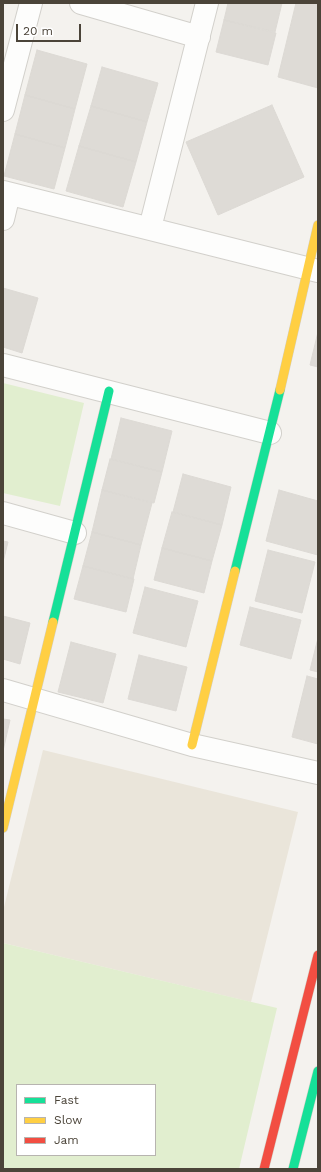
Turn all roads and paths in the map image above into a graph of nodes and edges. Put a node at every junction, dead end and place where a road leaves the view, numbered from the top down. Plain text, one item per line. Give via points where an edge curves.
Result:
1 (31, 3) edge
2 (81, 3) edge
3 (207, 3) edge
4 (199, 37) junction
5 (3, 110) edge
6 (6, 193) edge
7 (3, 218) edge
8 (318, 225) edge
9 (150, 228) junction
10 (313, 269) edge
11 (3, 365) edge
12 (109, 391) junction
13 (270, 433) junction
14 (3, 513) edge
15 (75, 533) junction
16 (3, 690) edge
17 (36, 698) junction
18 (192, 745) junction
19 (318, 773) edge
20 (3, 828) edge
21 (318, 955) edge
22 (318, 1071) edge
23 (264, 1169) edge
24 (294, 1169) edge

1 - 5 street
2 - 4 street
3 - 4 street
4 - 9 street
6 - 7 street
6 - 9 street
8 - 10 street
9 - 10 street
10 - 13 street
11 - 12 street
12 - 13 street
12 - 15 street
13 - 18 street
14 - 15 street
15 - 17 street
16 - 17 street
17 - 18 street
17 - 20 street
18 - 19 street
21 - 23 street
22 - 24 street

